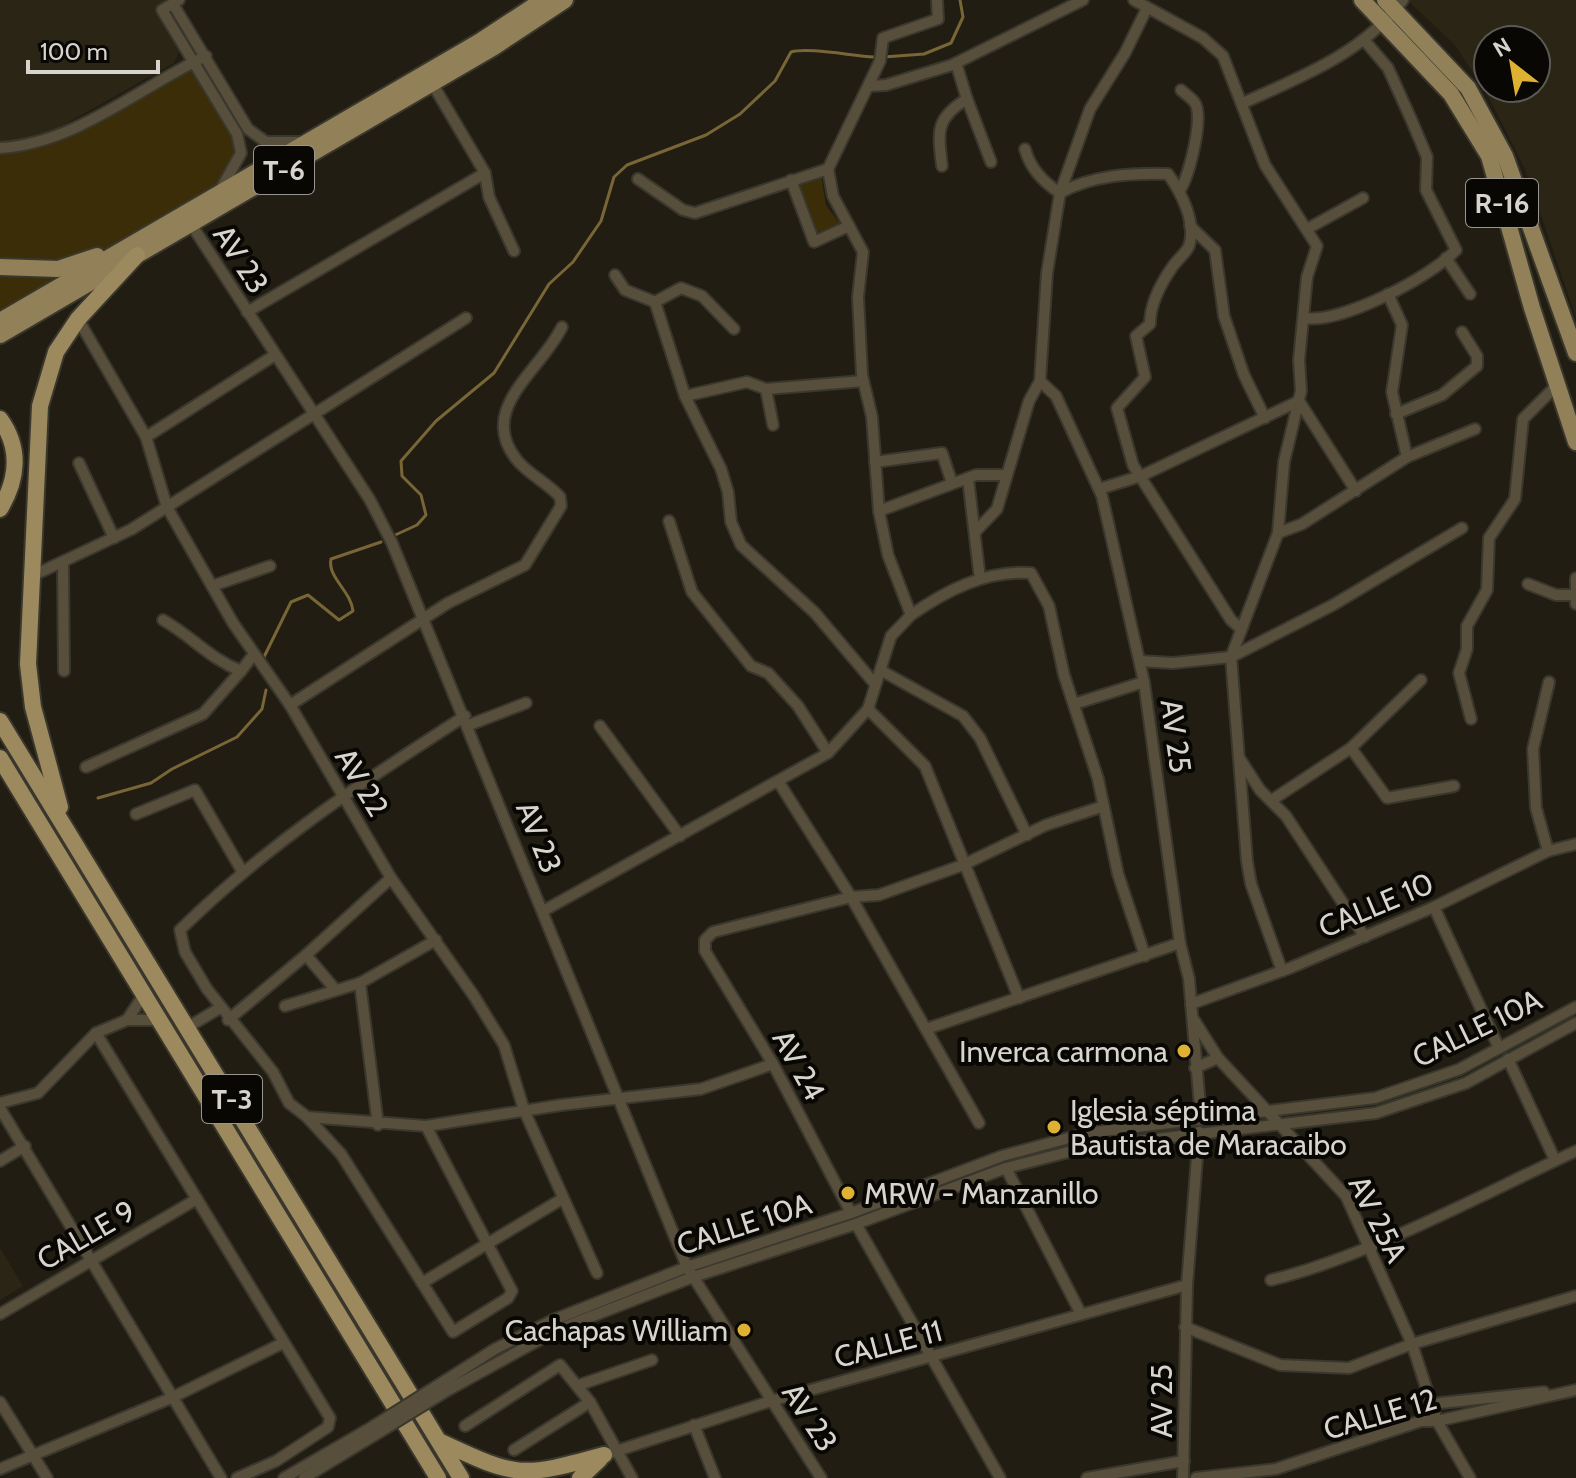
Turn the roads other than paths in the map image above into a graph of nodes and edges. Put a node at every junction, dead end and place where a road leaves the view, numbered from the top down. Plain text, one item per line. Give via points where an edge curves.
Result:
1 (543, 0) edge
2 (565, 0) edge
3 (937, 0) edge
4 (1083, 0) edge
5 (1362, 0) edge
6 (176, 2) edge
7 (1139, 3) edge
8 (1062, 4) edge
9 (1391, 7) edge
10 (1365, 41) junction
11 (206, 56) junction
12 (194, 62) junction
13 (956, 63) junction
14 (432, 83) junction
15 (869, 86) junction
16 (1181, 90) dead end
17 (967, 99) junction
18 (1243, 103) junction
19 (308, 142) junction
20 (0, 148) edge
21 (1025, 149) dead end
22 (991, 162) dead end
23 (942, 166) dead end
24 (828, 169) junction
25 (485, 173) junction
26 (638, 179) dead end
27 (791, 180) junction
28 (1180, 190) junction
29 (1060, 193) junction
30 (216, 195) junction
31 (1363, 198) dead end
32 (191, 224) junction
33 (849, 226) junction
34 (1190, 226) junction
35 (1307, 229) junction
36 (135, 249) junction
37 (514, 251) dead end
38 (1446, 258) junction
39 (0, 267) edge
40 (615, 275) dead end
41 (1388, 294) junction
42 (1470, 294) dead end
43 (655, 302) junction
44 (247, 312) junction
45 (466, 318) dead end
46 (1304, 318) junction
47 (78, 319) junction
48 (0, 321) edge
49 (562, 327) dead end
50 (734, 329) dead end
51 (1462, 332) dead end
52 (0, 335) edge
53 (1576, 353) edge
54 (275, 355) junction
55 (863, 381) junction
56 (1040, 381) junction
57 (1557, 385) junction
58 (766, 389) junction
59 (685, 396) junction
60 (1299, 401) junction
61 (1396, 414) junction
62 (315, 416) junction
63 (1265, 418) junction
64 (0, 419) edge
65 (773, 425) dead end
66 (1475, 429) dead end
67 (146, 437) junction
68 (1576, 442) edge
69 (1407, 457) junction
70 (875, 462) junction
71 (79, 463) dead end
72 (1007, 475) junction
73 (1141, 476) junction
74 (968, 478) junction
75 (952, 483) junction
76 (1099, 489) junction
77 (1356, 491) junction
78 (167, 507) junction
79 (0, 509) edge
80 (879, 511) junction
81 (669, 521) dead end
82 (1462, 528) dead end
83 (976, 531) junction
84 (1278, 533) junction
85 (114, 538) junction
86 (63, 564) junction
87 (270, 566) dead end
88 (32, 576) junction
89 (1576, 578) edge
90 (980, 579) junction
91 (1528, 584) dead end
92 (212, 586) junction
93 (1575, 599) edge
94 (911, 615) junction
95 (424, 618) junction
96 (163, 620) dead end
97 (1241, 629) junction
98 (254, 654) junction
99 (1231, 657) junction
100 (1140, 661) junction
101 (64, 671) dead end
102 (241, 671) junction
103 (882, 671) junction
104 (1421, 680) dead end
105 (1144, 682) junction
106 (1549, 682) dead end
107 (875, 684) junction
108 (526, 703) dead end
109 (1074, 704) junction
110 (290, 705) junction
111 (868, 709) junction
112 (1471, 719) dead end
113 (0, 721) edge
114 (467, 721) junction
115 (600, 726) dead end
116 (1351, 748) junction
117 (828, 753) junction
118 (0, 758) edge
119 (1239, 758) junction
120 (86, 767) dead end
121 (0, 770) edge
122 (778, 781) junction
123 (1454, 786) dead end
124 (340, 796) junction
125 (1272, 800) junction
126 (29, 805) junction
127 (1101, 807) junction
128 (136, 814) dead end
129 (66, 828) junction
130 (1027, 835) junction
131 (680, 836) junction
132 (1576, 844) edge
133 (1548, 851) junction
134 (963, 865) junction
135 (242, 871) junction
136 (391, 878) junction
137 (851, 897) junction
138 (1434, 907) junction
139 (543, 911) junction
140 (1365, 937) junction
141 (436, 940) junction
142 (1180, 943) junction
143 (306, 955) junction
144 (1145, 956) junction
145 (1282, 971) junction
146 (360, 983) junction
147 (334, 988) junction
148 (145, 993) junction
149 (1019, 998) junction
150 (285, 1006) dead end
151 (1576, 1007) edge
152 (220, 1008) junction
153 (1192, 1010) junction
154 (127, 1020) junction
155 (161, 1020) junction
156 (228, 1020) junction
157 (1576, 1023) edge
158 (188, 1027) junction
159 (926, 1029) junction
160 (96, 1033) junction
161 (1499, 1048) junction
162 (1218, 1058) junction
163 (1508, 1059) junction
164 (773, 1064) junction
165 (1195, 1068) junction
166 (620, 1100) junction
167 (0, 1106) edge
168 (524, 1110) junction
169 (1271, 1112) junction
170 (307, 1117) junction
171 (1201, 1118) junction
172 (979, 1123) dead end
173 (1283, 1124) junction
174 (378, 1125) junction
175 (426, 1126) junction
176 (1199, 1132) junction
177 (25, 1146) junction
178 (1576, 1151) edge
179 (1555, 1160) junction
180 (0, 1161) edge
181 (1006, 1168) junction
182 (197, 1199) junction
183 (562, 1199) junction
184 (851, 1213) junction
185 (856, 1224) junction
186 (486, 1245) junction
187 (1368, 1246) junction
188 (90, 1262) junction
189 (690, 1272) junction
190 (597, 1273) dead end
191 (1271, 1280) dead end
192 (422, 1283) junction
193 (1187, 1285) junction
194 (1576, 1296) edge
195 (0, 1314) edge
196 (1081, 1314) junction
197 (1185, 1327) junction
198 (283, 1343) junction
199 (1412, 1344) junction
200 (930, 1359) junction
201 (652, 1360) dead end
202 (579, 1385) junction
203 (1576, 1389) edge
204 (171, 1398) junction
205 (771, 1401) junction
206 (0, 1402) edge
207 (590, 1402) junction
208 (1431, 1404) junction
209 (1437, 1421) junction
210 (694, 1425) junction
211 (465, 1426) dead end
212 (375, 1430) junction
213 (439, 1440) junction
214 (514, 1450) dead end
215 (611, 1452) junction
216 (33, 1455) junction
217 (1184, 1461) junction
218 (0, 1469) edge
219 (47, 1478) edge
220 (221, 1478) edge
221 (237, 1478) edge
222 (284, 1478) edge
223 (304, 1478) edge
224 (438, 1478) edge
225 (461, 1478) edge
226 (580, 1478) edge
227 (632, 1478) edge
228 (715, 1478) edge
229 (821, 1478) edge
230 (1000, 1478) edge
231 (1087, 1478) edge
232 (1183, 1478) edge
233 (1196, 1478) edge
234 (1470, 1478) edge

1 - 19 main road, T-6
2 - 14 main road, T-6
3 - 15 street via 938,19 883,38
4 - 8 street
5 - 9 main road, R-16
6 - 11 street
6 - 12 street via 162,10
7 - 18 street via 1203,38 1223,56
7 - 29 street via 1090,109
8 - 13 street
9 - 10 street
9 - 53 main road, R-16 via 1468,88 1505,156
9 - 57 main road, R-16 via 1489,156
10 - 18 street via 1305,76
10 - 38 street via 1388,68 1427,157 1426,190 1457,247
11 - 12 street
11 - 19 street via 248,129 266,142
12 - 20 street via 74,129
12 - 30 street via 237,134 241,153
13 - 15 street
13 - 17 street
14 - 25 street
14 - 32 main road, T-6
15 - 24 street
16 - 28 street via 1198,114 1188,177
17 - 22 street
17 - 23 street via 946,111 938,134
18 - 35 street via 1265,165
19 - 30 main road, T-6
21 - 29 street via 1029,163
24 - 27 street
24 - 33 street via 833,196
25 - 37 street via 489,197
25 - 44 street
26 - 27 street via 695,213
27 - 33 street via 814,242
28 - 29 street via 1168,174 1146,173 1079,182
28 - 34 street
29 - 56 street via 1047,273
30 - 36 main road, T-6
31 - 35 street
32 - 36 main road, T-6
32 - 44 street, AV 23
33 - 55 street via 863,252 858,297
34 - 63 street via 1215,250 1224,316
34 - 73 street via 1189,247 1150,307 1150,324 1136,336 1145,377 1117,408
35 - 46 street via 1317,246 1307,277
36 - 39 main road via 58,269
36 - 47 highway
36 - 48 main road, T-6
36 - 52 main road, T-6
38 - 41 street
38 - 42 street
40 - 43 street via 625,290
41 - 46 street via 1343,314
41 - 61 street via 1402,325 1392,392
43 - 50 street via 681,288 702,296
43 - 59 street
44 - 54 street, AV 23
45 - 62 street
46 - 60 street
47 - 67 street, AV 22
47 - 88 highway via 56,352 40,406
49 - 95 street via 551,351 532,369 502,418 504,443 520,464 554,490 561,506 525,565
51 - 61 street via 1477,356 1477,366 1442,395
54 - 62 street, AV 23
54 - 67 street
55 - 58 street
55 - 70 street
56 - 72 street
56 - 76 street, AV 25 via 1056,396
57 - 68 main road, R-16
57 - 112 street via 1523,419 1515,499 1489,538 1487,590 1467,626 1459,673
58 - 59 street via 747,382
58 - 65 street
59 - 107 street via 721,469 741,545 815,613
60 - 63 street
60 - 77 street
60 - 84 street via 1284,462
61 - 69 street
62 - 78 street
62 - 95 street, AV 23 via 370,500
63 - 73 street
64 - 79 highway via 11,434 17,463 12,490
66 - 69 street
67 - 78 street, AV 22
69 - 77 street
70 - 75 street via 942,453
70 - 80 street
71 - 85 street
72 - 74 street
72 - 83 street via 997,509
73 - 76 street
73 - 97 street
74 - 75 street
74 - 83 street
75 - 80 street
76 - 100 street, AV 25
77 - 84 street
78 - 85 street
78 - 92 street, AV 22
80 - 94 street via 888,555
81 - 117 street via 692,592 751,666 768,673 798,706
82 - 99 street via 1333,605
83 - 90 street
84 - 97 street
85 - 86 street
86 - 88 street
86 - 101 street
87 - 92 street
88 - 129 highway via 28,664 33,707
89 - 93 street
90 - 94 street
90 - 109 street via 1031,573 1049,606
91 - 93 street
92 - 98 street, AV 22
94 - 103 street via 891,636
95 - 110 street
95 - 114 street, AV 23
96 - 102 street via 195,639 214,660
97 - 99 street
98 - 102 street
98 - 110 street, AV 22
99 - 100 street
99 - 119 street
100 - 105 street, AV 25
102 - 120 street via 203,714
103 - 107 street
103 - 130 street via 963,716 980,738
104 - 116 street
105 - 109 street
105 - 142 street, AV 25
106 - 133 street via 1533,749 1536,808
107 - 111 street
108 - 114 street
109 - 127 street via 1098,779
110 - 124 street, AV 22
111 - 117 street
111 - 134 street via 925,766
113 - 129 highway, T-3
114 - 124 street
114 - 139 street, AV 23
115 - 131 street
116 - 123 street via 1387,798
116 - 125 street
117 - 122 street
118 - 126 highway, T-3
119 - 125 street
119 - 145 street via 1251,884
121 - 126 highway
122 - 131 street
122 - 137 street
124 - 135 street
124 - 136 street, AV 22
125 - 140 street
126 - 148 highway, T-3
127 - 130 street
127 - 144 street
128 - 135 street via 195,790
129 - 158 highway, T-3
130 - 134 street
131 - 139 street
132 - 133 street, CALLE 10
133 - 138 street, CALLE 10
134 - 137 street via 879,895
134 - 149 street
135 - 152 street via 180,930 185,952
136 - 141 street, AV 22
136 - 143 street
137 - 159 street
137 - 164 street, AV 24 via 713,932 705,940 705,951
138 - 140 street, CALLE 10
138 - 161 street
139 - 166 street, AV 23
140 - 145 street, CALLE 10
141 - 146 street
141 - 168 street, AV 22 via 504,1045
142 - 144 street
142 - 153 street, AV 25
143 - 147 street
143 - 156 street
144 - 149 street
145 - 153 street, CALLE 10
146 - 147 street
146 - 174 street
147 - 150 street
148 - 154 street
148 - 155 highway, T-3
149 - 159 street
151 - 161 street, CALLE 10A
152 - 156 street
152 - 158 street
153 - 162 street, AV 25A
153 - 165 street, AV 25
154 - 155 street
154 - 160 street
155 - 224 highway, T-3
156 - 170 street via 273,1072 289,1103
157 - 163 street, CALLE 10A
158 - 213 highway, T-3
159 - 172 street
160 - 167 street via 38,1093
160 - 182 street
161 - 169 street, CALLE 10A via 1460,1069 1375,1098
162 - 165 street
162 - 169 street, AV 25A
163 - 173 street, CALLE 10A via 1466,1083 1376,1113
163 - 179 street
164 - 166 street via 701,1089
164 - 184 street, AV 24
165 - 171 street, AV 25
166 - 168 street
166 - 189 street, AV 23
167 - 177 street
168 - 175 street
168 - 183 street, AV 22
169 - 171 street, CALLE 10A
169 - 173 street, AV 25A
170 - 174 street
170 - 192 street via 341,1154
171 - 184 street, CALLE 10A via 1087,1133 1002,1156
173 - 176 street, CALLE 10A
173 - 187 street, AV 25A via 1346,1196
174 - 175 street
175 - 186 street
176 - 181 street, CALLE 10A via 1088,1147
176 - 193 street, AV 25
177 - 180 street
177 - 188 street
178 - 179 street
179 - 187 street
181 - 185 street, CALLE 10A
181 - 196 street
182 - 188 street, CALLE 9
182 - 198 street
183 - 186 street
183 - 190 street, AV 22
184 - 189 street, CALLE 10A
185 - 189 street, CALLE 10A
185 - 200 street
186 - 192 street
186 - 192 street via 512,1293 457,1330 449,1327
187 - 191 street
187 - 199 street, AV 25A
188 - 195 street, CALLE 9
188 - 204 street
189 - 205 street, AV 23
189 - 212 street, CALLE 10A, bridge via 553,1320 495,1349
193 - 196 street, CALLE 11
193 - 197 street, AV 25
194 - 199 street
196 - 200 street, CALLE 11
197 - 199 street via 1280,1365 1349,1368
197 - 217 street, AV 25
198 - 204 street
198 - 221 street via 331,1423 276,1461
199 - 208 street, AV 25A
200 - 205 street, CALLE 11
200 - 230 street
201 - 202 street
202 - 207 street
202 - 211 street via 558,1365
203 - 208 street
203 - 209 street, CALLE 12
204 - 216 street
204 - 220 street
205 - 210 street, CALLE 11
205 - 229 street, AV 23
206 - 216 street
207 - 214 street
207 - 215 street
208 - 209 street, AV 25A
209 - 233 street, CALLE 12 via 1421,1421 1276,1469
209 - 234 street, AV 25A
210 - 215 street, CALLE 11
210 - 228 street
212 - 222 street
212 - 223 street
213 - 215 highway via 483,1465 523,1477
213 - 225 highway, T-3
215 - 226 highway
215 - 227 street
216 - 218 street
216 - 219 street
217 - 231 street
217 - 232 street, AV 25

